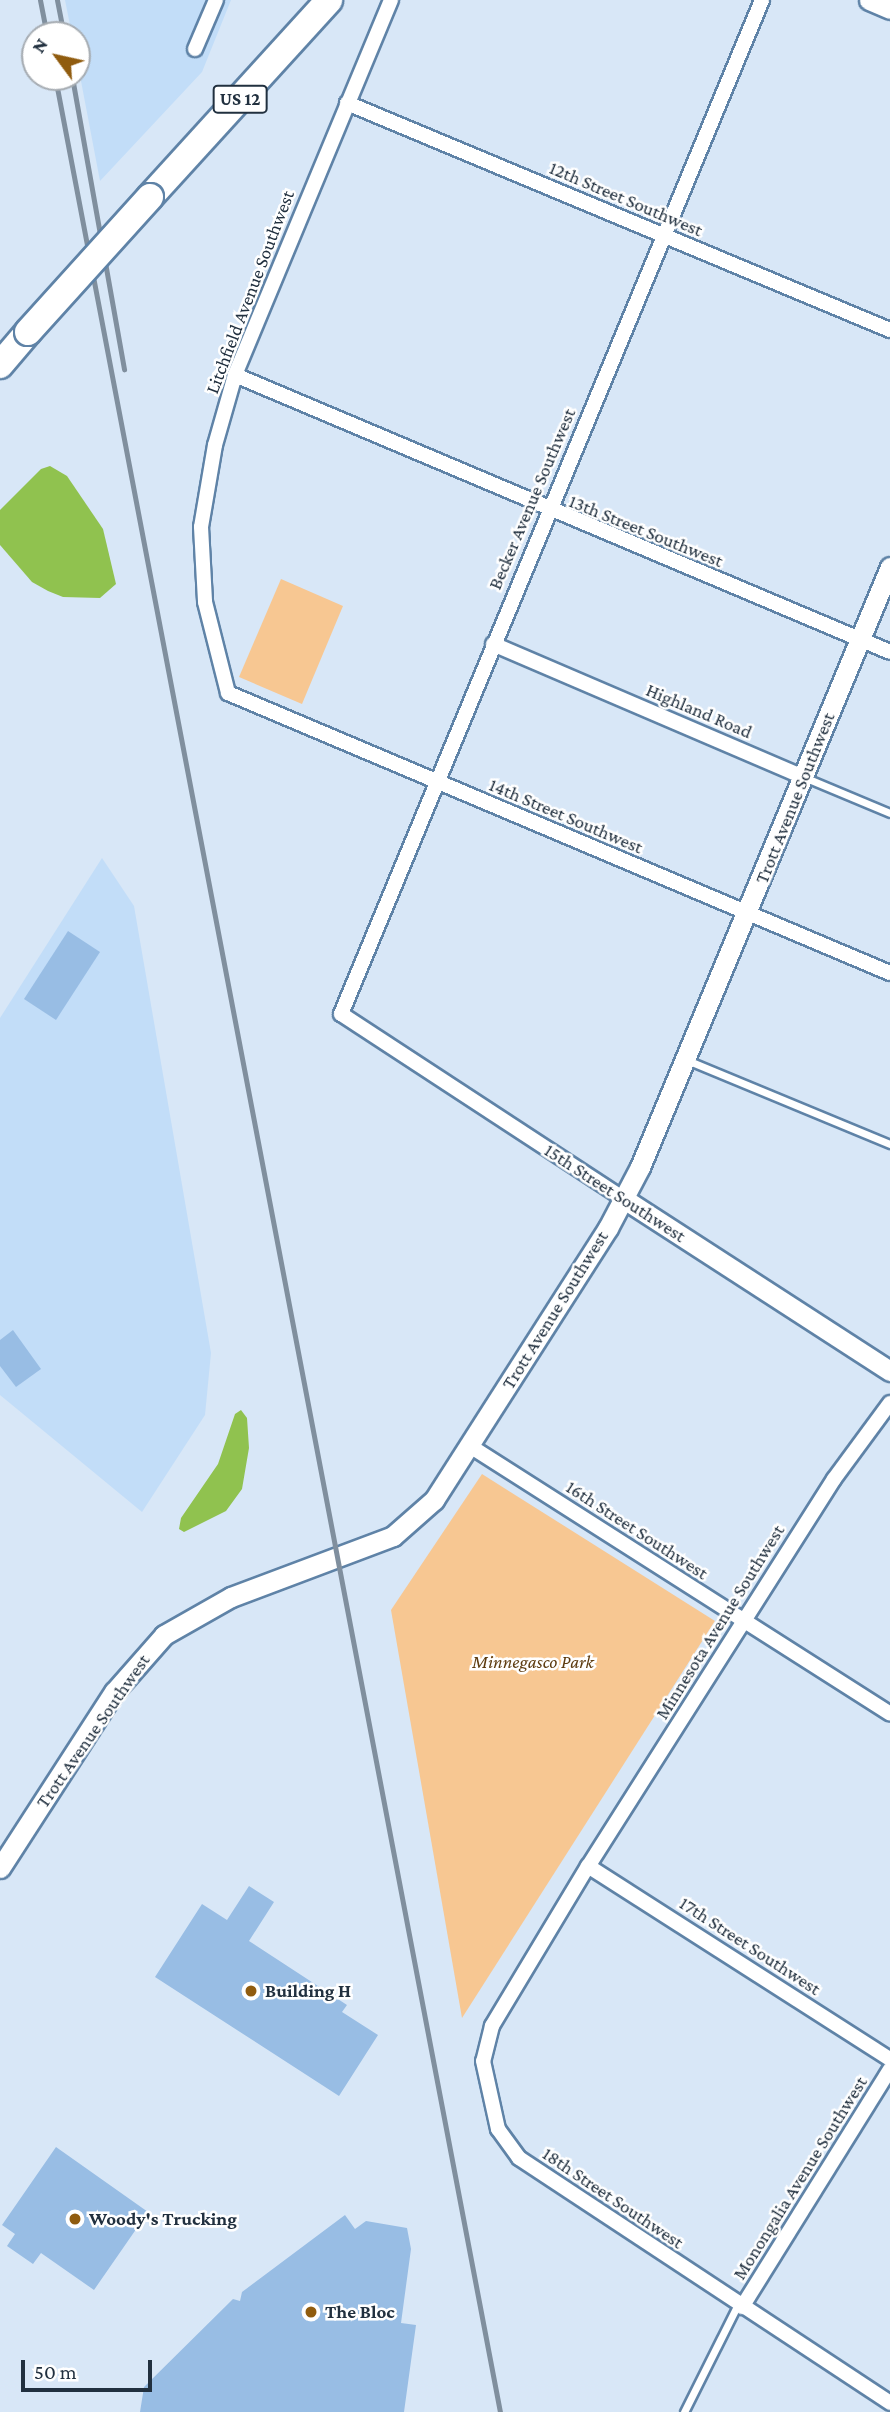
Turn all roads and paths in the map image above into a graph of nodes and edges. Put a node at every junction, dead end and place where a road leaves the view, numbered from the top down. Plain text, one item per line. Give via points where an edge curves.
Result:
1 (216, 0) edge
2 (329, 0) edge
3 (390, 0) edge
4 (762, 0) edge
5 (869, 0) edge
6 (890, 9) edge
7 (195, 49) dead end
8 (347, 103) junction
9 (663, 235) junction
10 (890, 330) edge
11 (0, 366) edge
12 (234, 375) junction
13 (549, 511) junction
14 (890, 567) edge
15 (860, 640) junction
16 (493, 645) junction
17 (890, 652) edge
18 (228, 693) joint
19 (803, 777) junction
20 (437, 782) junction
21 (890, 813) edge
22 (747, 913) junction
23 (890, 973) edge
24 (341, 1014) joint
25 (686, 1059) junction
26 (890, 1144) edge
27 (624, 1199) junction
28 (890, 1371) edge
29 (890, 1403) edge
30 (470, 1446) junction
31 (743, 1620) junction
32 (890, 1714) edge
33 (589, 1866) junction
34 (0, 1868) edge
35 (890, 2059) edge
36 (890, 2068) edge
37 (740, 2306) junction
38 (890, 2403) edge
39 (684, 2412) edge

1 - 7 street
2 - 11 highway, US 12 / US 12, bridge
3 - 8 street, Litchfield Avenue Southwest
4 - 9 street, Becker Avenue Southwest
5 - 6 street
8 - 9 street, 12th Street Southwest
8 - 12 street, Litchfield Avenue Southwest
9 - 10 street, 12th Street Southwest
9 - 13 street, Becker Avenue Southwest
12 - 13 street, 13th Street Southwest
12 - 18 street, Litchfield Avenue Southwest via 215,444 201,527 205,602
13 - 15 street, 13th Street Southwest
13 - 16 street, Becker Avenue Southwest
14 - 15 street, Trott Avenue Southwest
15 - 17 street, 13th Street Southwest
15 - 19 street, Trott Avenue Southwest
16 - 19 street, Highland Road
16 - 20 street, Becker Avenue Southwest
18 - 20 street, 14th Street Southwest
19 - 21 lane, Highland Road
19 - 22 street, Trott Avenue Southwest
20 - 22 street, 14th Street Southwest
20 - 24 street, Becker Avenue Southwest
22 - 23 street, 14th Street Southwest
22 - 25 street, Trott Avenue Southwest
24 - 27 street, 15th Street Southwest
25 - 26 lane
25 - 27 street, Trott Avenue Southwest
27 - 28 street, 15th Street Southwest
27 - 30 street, Trott Avenue Southwest
29 - 31 street, Minnesota Avenue Southwest via 834,1479
30 - 31 street, 16th Street Southwest
30 - 34 street, Trott Avenue Southwest via 424,1513 393,1536 231,1597 164,1635 114,1692
31 - 32 street, 16th Street Southwest
31 - 33 street, Minnesota Avenue Southwest
33 - 35 street, 17th Street Southwest
33 - 37 street, 18th Street Southwest via 492,2026 484,2061 498,2129 519,2158
36 - 37 street, Monongalia Avenue Southwest
37 - 38 street, 18th Street Southwest
37 - 39 lane

